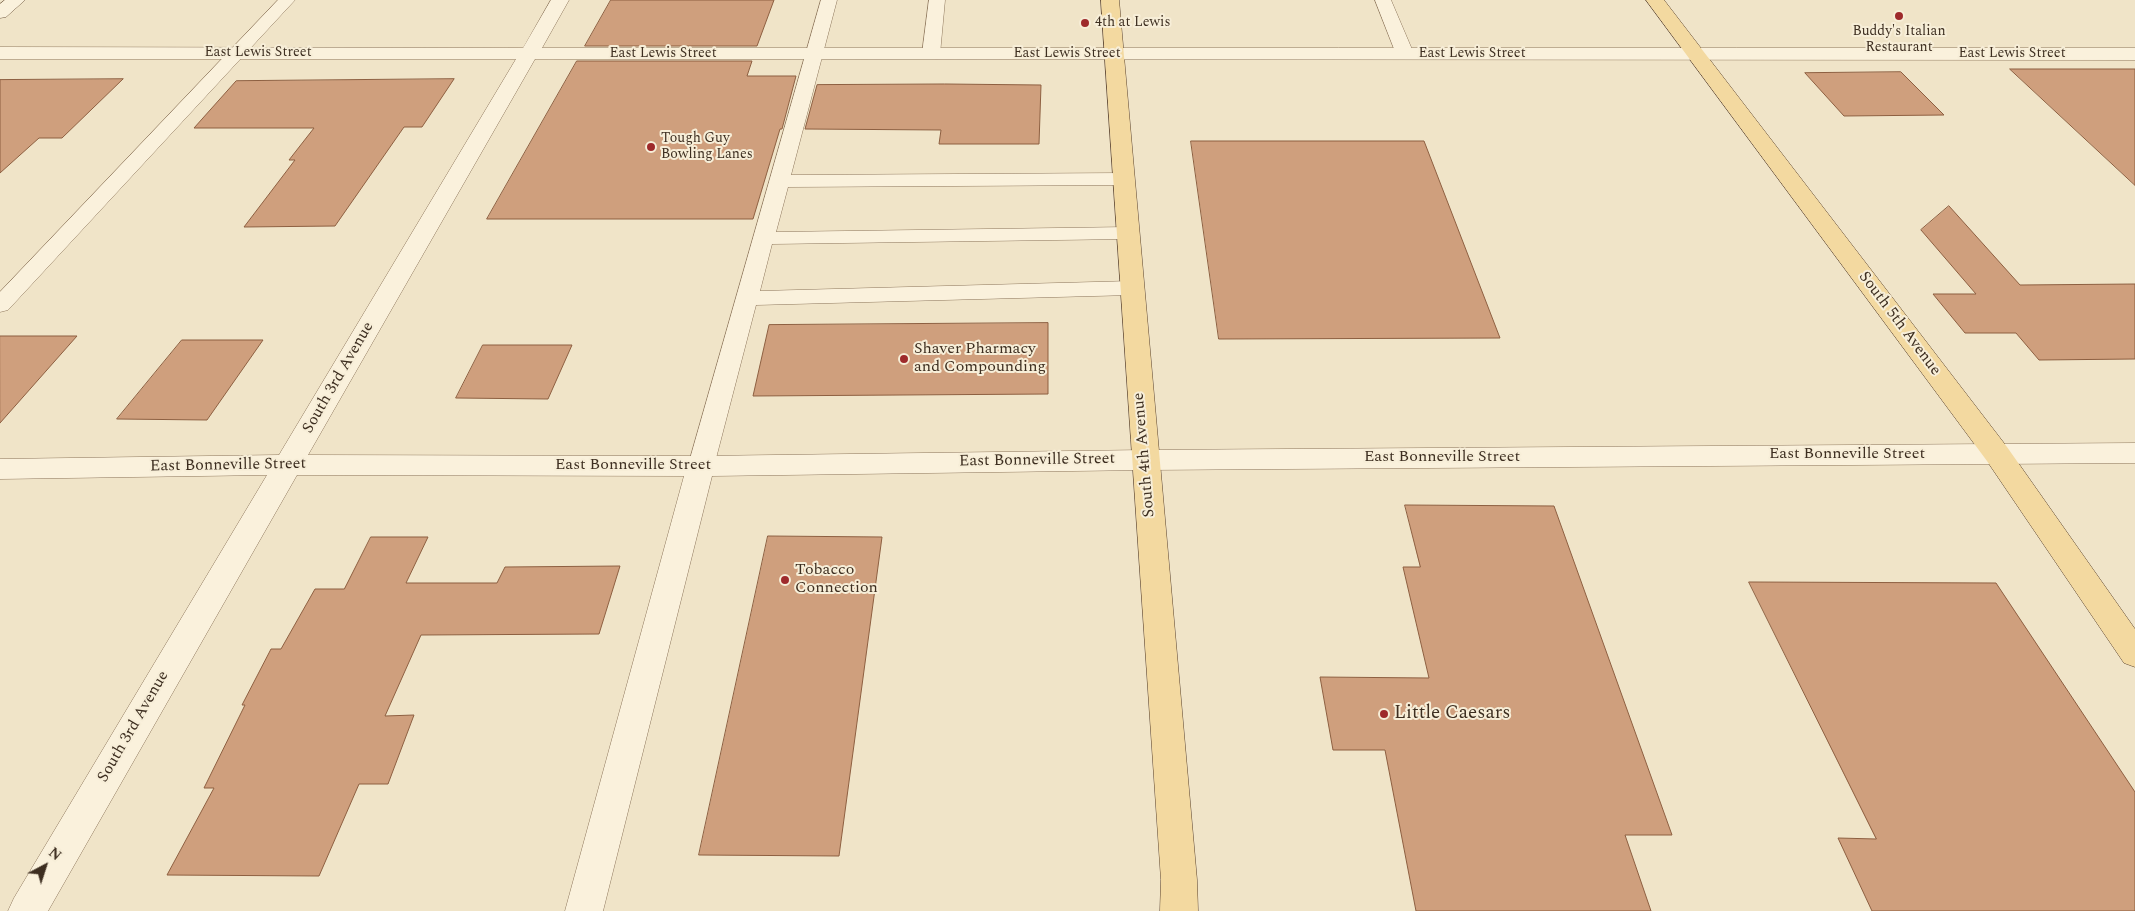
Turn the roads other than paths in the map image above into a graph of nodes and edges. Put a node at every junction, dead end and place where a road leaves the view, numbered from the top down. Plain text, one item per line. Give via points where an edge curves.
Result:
1 (16, 0) edge
2 (287, 0) edge
3 (560, 0) edge
4 (829, 0) edge
5 (938, 0) edge
6 (1110, 0) edge
7 (1383, 0) edge
8 (1655, 0) edge
9 (0, 13) edge
10 (0, 53) edge
11 (237, 53) junction
12 (529, 54) junction
13 (814, 54) junction
14 (931, 54) junction
15 (1114, 54) junction
16 (1405, 54) junction
17 (1696, 54) junction
18 (2135, 54) edge
19 (1124, 179) junction
20 (779, 182) junction
21 (1128, 233) junction
22 (764, 238) junction
23 (1132, 288) junction
24 (747, 298) junction
25 (0, 305) edge
26 (1997, 454) junction
27 (2135, 454) edge
28 (1146, 460) junction
29 (288, 465) junction
30 (701, 466) junction
31 (0, 468) edge
32 (2135, 654) edge
33 (27, 911) edge
34 (584, 911) edge
35 (1179, 911) edge

1 - 9 street
2 - 11 lane
3 - 12 street, South 3rd Avenue
4 - 13 lane
5 - 14 lane
6 - 15 main road, South 4th Avenue
7 - 16 lane
8 - 17 main road, South 5th Avenue
10 - 11 street, East Lewis Street
11 - 12 street, East Lewis Street
11 - 25 lane
12 - 13 street, East Lewis Street
12 - 29 street, South 3rd Avenue
13 - 14 street, East Lewis Street
13 - 20 lane
14 - 15 street, East Lewis Street
15 - 16 street, East Lewis Street
15 - 19 main road, South 4th Avenue
16 - 17 street, East Lewis Street
17 - 18 street, East Lewis Street
17 - 26 main road, South 5th Avenue
19 - 20 lane
19 - 21 main road, South 4th Avenue
20 - 22 lane
21 - 22 lane
21 - 23 main road, South 4th Avenue
22 - 24 lane
23 - 24 lane
23 - 28 main road, South 4th Avenue
24 - 30 lane
26 - 27 street, East Bonneville Street
26 - 28 street, East Bonneville Street
26 - 32 main road, South 5th Avenue
28 - 30 street, East Bonneville Street
28 - 35 main road, South 4th Avenue
29 - 30 street, East Bonneville Street
29 - 31 street, East Bonneville Street
29 - 33 street, South 3rd Avenue
30 - 34 street

